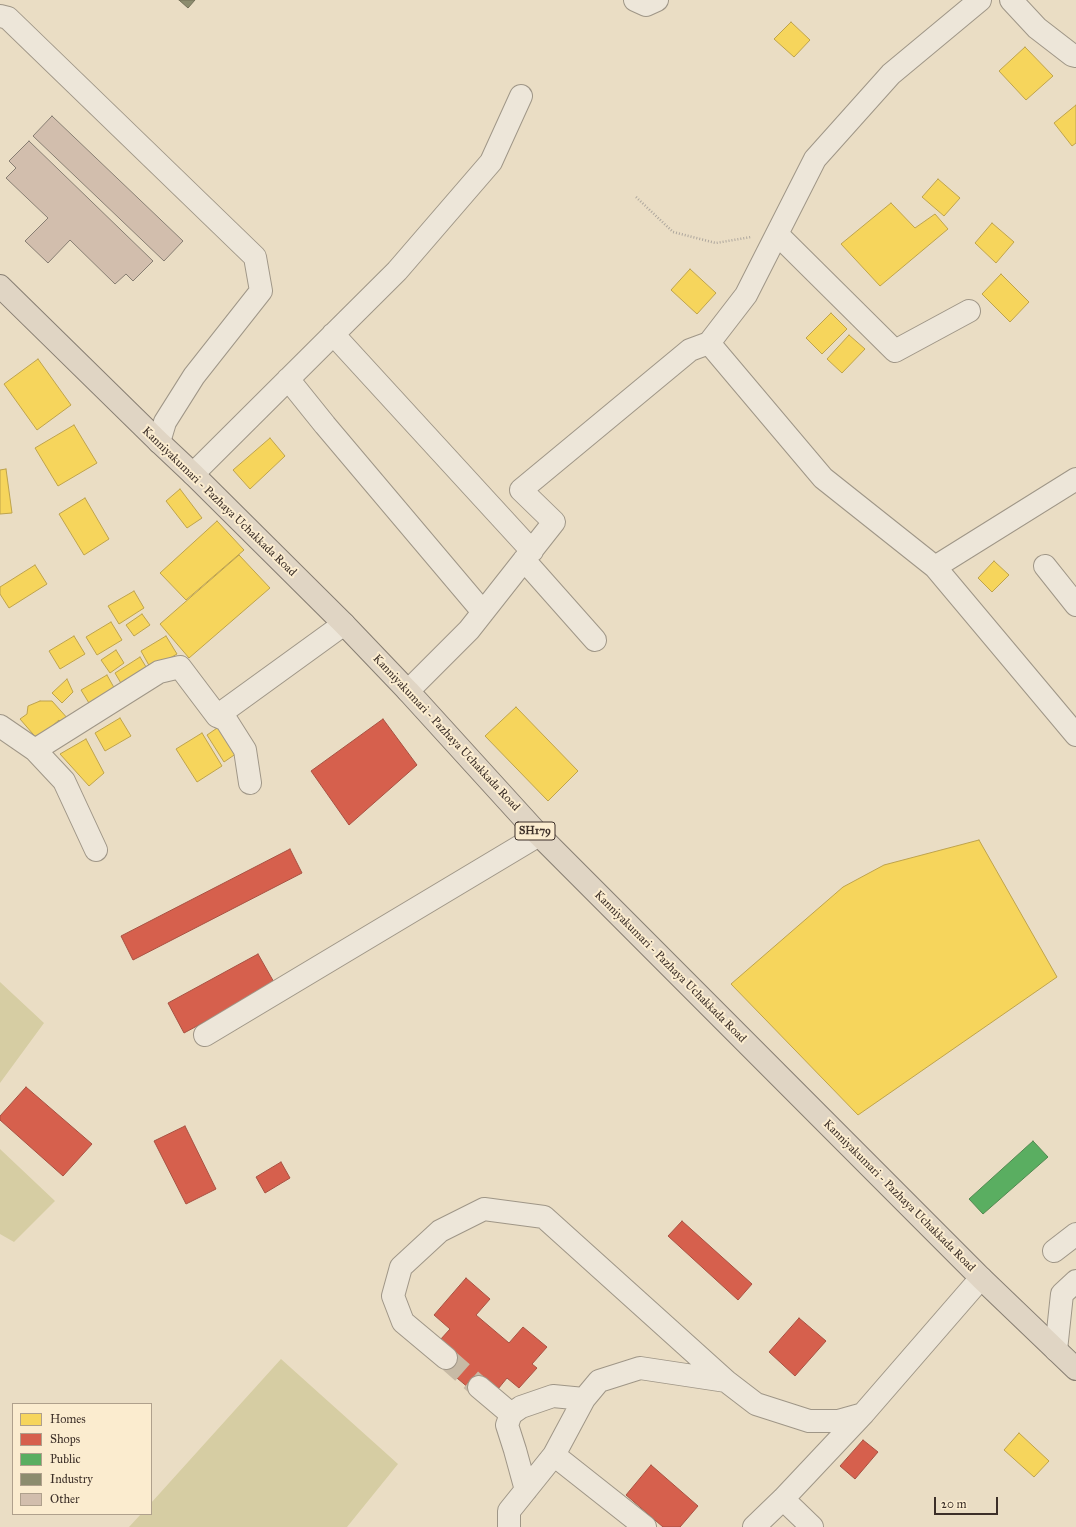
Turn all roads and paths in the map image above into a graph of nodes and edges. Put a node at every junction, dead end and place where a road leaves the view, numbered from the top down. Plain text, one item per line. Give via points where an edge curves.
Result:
1 (634, 0) edge
2 (657, 0) edge
3 (980, 0) edge
4 (1010, 0) edge
5 (0, 16) edge
6 (1076, 56) edge
7 (521, 96) dead end
8 (636, 197) dead end
9 (777, 234) junction
10 (0, 286) edge
11 (969, 311) dead end
12 (333, 334) junction
13 (709, 343) junction
14 (288, 379) junction
15 (159, 442) junction
16 (193, 474) junction
17 (1076, 479) edge
18 (528, 555) junction
19 (1045, 566) dead end
20 (935, 567) junction
21 (1076, 605) edge
22 (483, 612) junction
23 (344, 624) junction
24 (595, 640) dead end
25 (408, 691) junction
26 (217, 716) junction
27 (0, 726) edge
28 (1076, 735) edge
29 (35, 750) junction
30 (250, 782) dead end
31 (539, 835) junction
32 (96, 850) dead end
33 (205, 1035) dead end
34 (1076, 1234) edge
35 (1054, 1251) dead end
36 (981, 1278) junction
37 (1076, 1281) edge
38 (1056, 1350) junction
39 (446, 1358) tunnel mouth
40 (1076, 1369) edge
41 (726, 1381) junction
42 (479, 1387) tunnel mouth
43 (584, 1399) junction
44 (511, 1414) junction
45 (863, 1414) junction
46 (554, 1455) junction
47 (526, 1490) junction
48 (783, 1498) junction
49 (509, 1527) edge
50 (645, 1527) edge
51 (754, 1527) edge
52 (812, 1527) edge

1 - 2 street via 646,5
3 - 9 street via 891,74 815,159
4 - 6 street via 1037,28
5 - 15 street via 8,18 255,257 261,291 194,376 165,422
7 - 12 street via 491,162 397,271
8 - 9 path via 673,232 716,243
9 - 11 street via 895,351
9 - 13 street via 746,296
10 - 15 main road, Kanniyakumari - Pazhaya Uchakkada Road / SH179
12 - 14 street
12 - 18 street
13 - 18 street via 690,350 521,490 554,522
13 - 20 street via 823,478
14 - 16 street
14 - 22 street
15 - 16 main road, Kanniyakumari - Pazhaya Uchakkada Road / SH179
16 - 23 main road, Kanniyakumari - Pazhaya Uchakkada Road / SH179
17 - 20 street
18 - 22 street
18 - 24 street
19 - 21 street
20 - 28 street
22 - 25 street via 469,630
23 - 25 main road, Kanniyakumari - Pazhaya Uchakkada Road / SH179
23 - 26 street
25 - 31 main road, Kanniyakumari - Pazhaya Uchakkada Road / SH179
26 - 29 street via 180,666 158,672
26 - 30 street via 226,720 245,750
27 - 29 street
29 - 32 street via 64,781
31 - 33 street
31 - 36 main road, Kanniyakumari - Pazhaya Uchakkada Road / SH179
34 - 35 street
36 - 38 main road, Kanniyakumari - Pazhaya Uchakkada Road / SH179
36 - 45 street
37 - 38 street via 1062,1294
38 - 40 main road, Kanniyakumari - Pazhaya Uchakkada Road / SH179
39 - 41 street via 404,1322 393,1296 401,1267 440,1231 484,1209 544,1217
41 - 43 street via 640,1368 599,1381
41 - 45 street via 756,1404 809,1421 838,1421
42 - 44 street
43 - 44 street via 553,1396 521,1407
43 - 46 street
44 - 47 street via 507,1425
45 - 48 street
46 - 47 street
46 - 50 street
47 - 49 street via 509,1511
48 - 51 street
48 - 52 street

